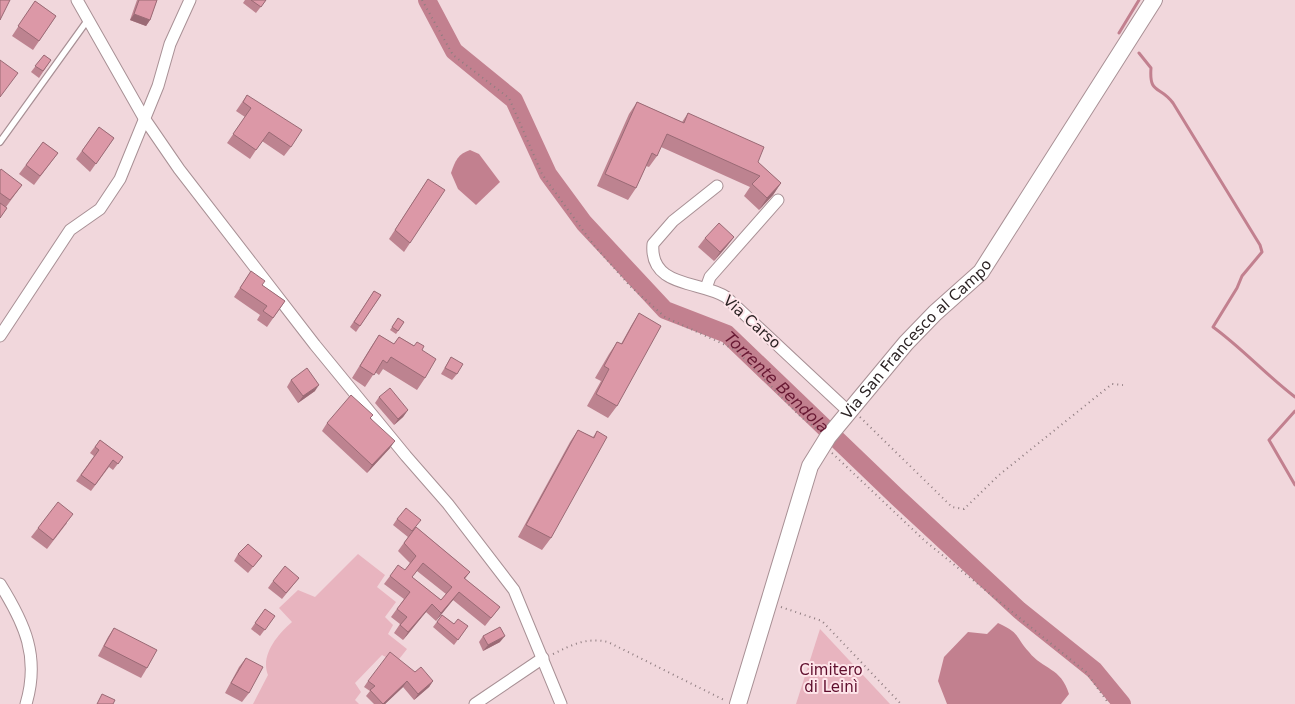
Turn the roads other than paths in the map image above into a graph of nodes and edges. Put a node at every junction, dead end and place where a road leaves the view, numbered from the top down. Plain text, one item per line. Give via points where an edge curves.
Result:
1 (77, 0) edge
2 (190, 0) edge
3 (1154, 0) edge
4 (87, 21) junction
5 (144, 118) junction
6 (0, 142) edge
7 (717, 186) dead end
8 (778, 200) dead end
9 (706, 288) junction
10 (0, 336) edge
11 (850, 410) junction
12 (0, 584) edge
13 (544, 658) junction
14 (26, 704) edge
15 (475, 704) edge
16 (561, 704) edge
17 (738, 704) edge

1 - 4 street
2 - 5 street via 170,44 158,86
3 - 11 street, Via San Francesco al Campo via 980,272 935,313
4 - 5 street
4 - 6 lane
5 - 10 street via 115,186 100,209 70,230
5 - 13 street via 179,169 314,345 488,553 514,590
7 - 9 street, Via Carso via 673,221 653,244 652,254 662,271 683,284
8 - 9 street via 710,277
9 - 11 street, Via Carso via 726,297
11 - 17 street, Via San Francesco al Campo via 810,466
12 - 14 street via 31,646 32,684
13 - 15 street
13 - 16 street

